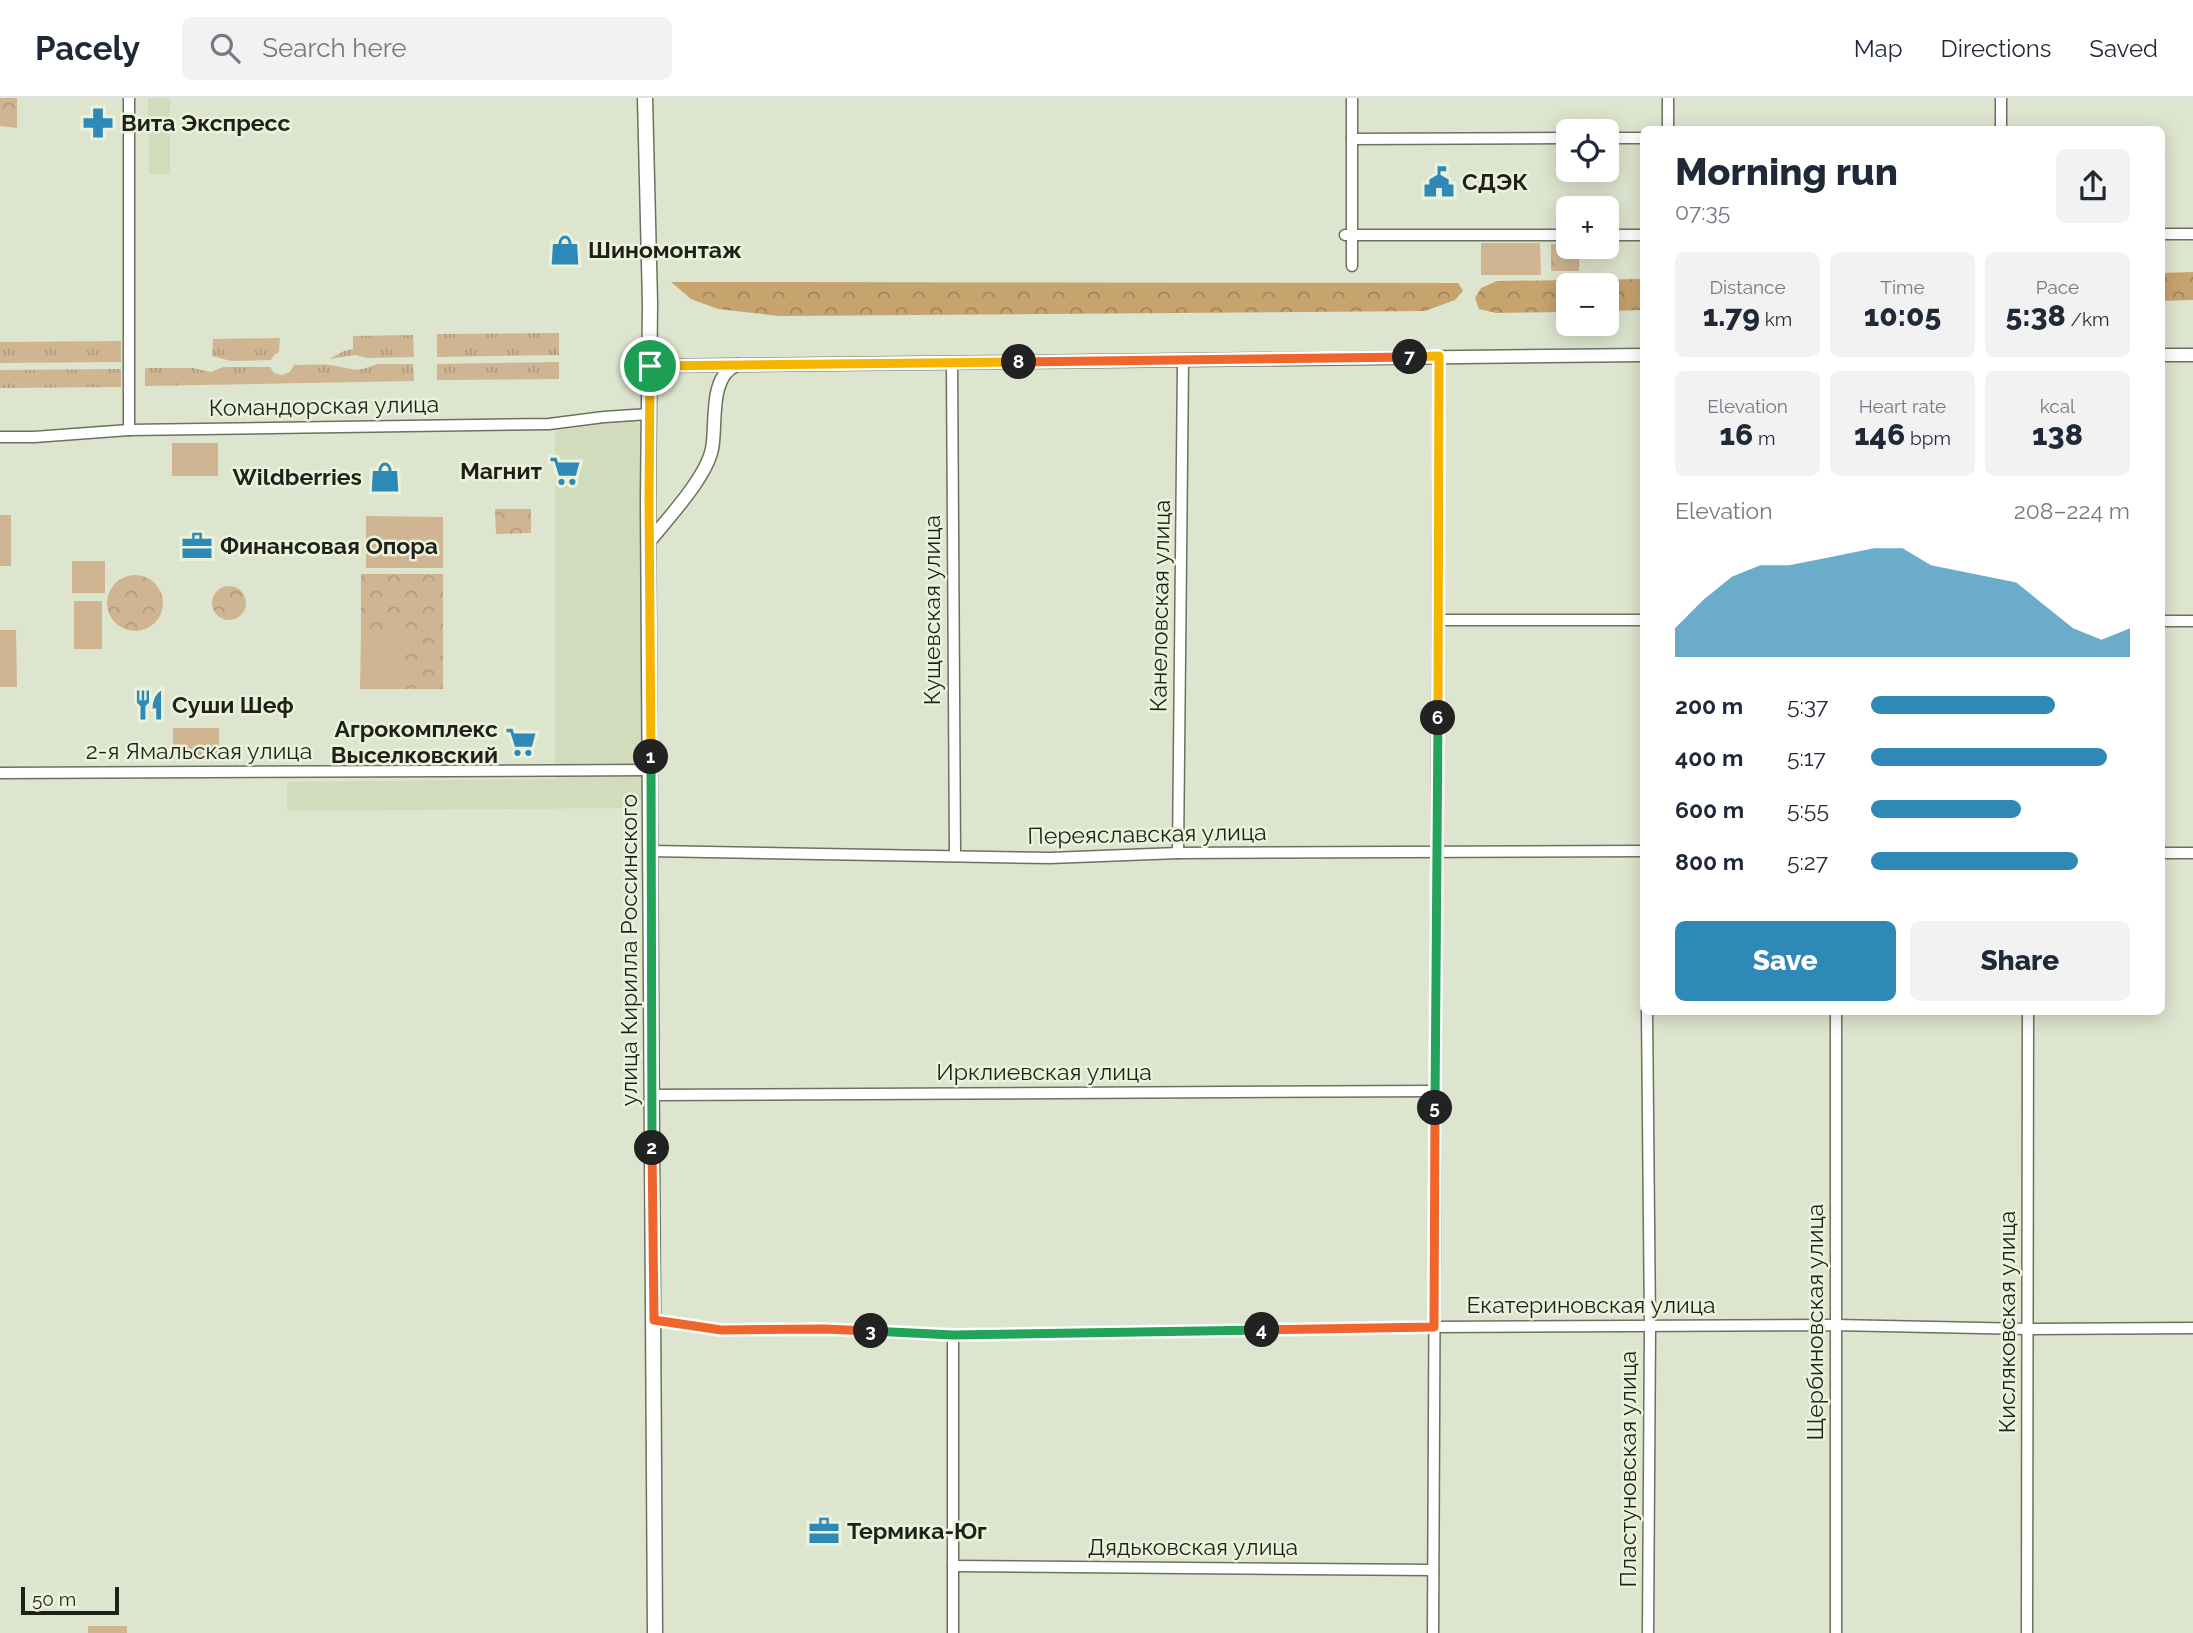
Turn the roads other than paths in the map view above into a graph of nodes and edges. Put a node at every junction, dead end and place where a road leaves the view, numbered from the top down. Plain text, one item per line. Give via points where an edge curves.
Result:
1 (129, 98) edge
2 (645, 98) edge
3 (1352, 98) edge
4 (1668, 98) edge
5 (2001, 98) edge
6 (1668, 126) edge
7 (2001, 126) edge
8 (1556, 138) edge
9 (1619, 138) edge
10 (1640, 138) edge
11 (1352, 139) junction
12 (1349, 234) junction
13 (1556, 234) edge
14 (1619, 234) edge
15 (1640, 234) edge
16 (2165, 234) edge
17 (2193, 234) edge
18 (1352, 266) dead end
19 (1640, 355) edge
20 (2165, 355) edge
21 (2193, 355) edge
22 (1439, 356) junction
23 (1183, 361) junction
24 (952, 363) junction
25 (738, 365) junction
26 (650, 366) junction
27 (649, 414) junction
28 (129, 430) junction
29 (0, 437) edge
30 (649, 542) junction
31 (1438, 620) junction
32 (1640, 620) edge
33 (2165, 621) edge
34 (2193, 621) edge
35 (651, 770) junction
36 (0, 773) edge
37 (651, 850) junction
38 (1438, 851) junction
39 (1640, 851) edge
40 (1178, 853) junction
41 (2165, 853) edge
42 (2193, 853) edge
43 (955, 856) junction
44 (1647, 1015) edge
45 (1836, 1015) edge
46 (2028, 1015) edge
47 (1435, 1091) junction
48 (652, 1095) junction
49 (654, 1320) junction
50 (1835, 1325) junction
51 (1650, 1326) junction
52 (1434, 1327) junction
53 (2193, 1328) edge
54 (2029, 1329) junction
55 (953, 1335) junction
56 (953, 1566) junction
57 (1433, 1570) junction
58 (655, 1633) edge
59 (953, 1633) edge
60 (1433, 1633) edge
61 (1648, 1633) edge
62 (1836, 1633) edge
63 (2027, 1633) edge

1 - 28 street
2 - 26 main road, улица Кирилла Россинского
3 - 11 street
4 - 6 street
5 - 7 street
8 - 11 street
9 - 10 street
11 - 12 street
12 - 13 street
12 - 18 street
14 - 15 street
16 - 17 street
19 - 22 street
20 - 21 street
22 - 23 street
22 - 31 street
23 - 24 street
23 - 40 street, Канеловская улица
24 - 25 street
24 - 43 street, Кущевская улица
25 - 26 street
25 - 30 street via 722,378 717,392 709,462
26 - 27 main road, улица Кирилла Россинского
27 - 28 street, Командорская улица via 539,424
27 - 30 main road, улица Кирилла Россинского
28 - 29 street, Командорская улица
30 - 35 main road, улица Кирилла Россинского
31 - 32 street
31 - 38 street
33 - 34 street
35 - 36 street, 2-я Ямальская улица
35 - 37 main road, улица Кирилла Россинского
37 - 43 street, Переяславская улица
37 - 48 main road, улица Кирилла Россинского
38 - 39 street, Переяславская улица
38 - 40 street, Переяславская улица
38 - 47 street
40 - 43 street, Переяславская улица
41 - 42 street
44 - 51 street, Пластуновская улица
45 - 50 street, Щербиновская улица
46 - 54 street, Кисляковская улица
47 - 48 street, Ирклиевская улица
47 - 52 street
48 - 49 main road, улица Кирилла Россинского
49 - 55 street, Екатериновская улица via 721,1330
49 - 58 main road, улица Кирилла Россинского
50 - 51 street, Екатериновская улица
50 - 54 street, Екатериновская улица
50 - 62 street, Щербиновская улица
51 - 52 street, Екатериновская улица
51 - 61 street, Пластуновская улица
52 - 55 street, Екатериновская улица
52 - 57 street
53 - 54 street, Екатериновская улица
54 - 63 street, Кисляковская улица
55 - 56 street
56 - 57 street, Дядьковская улица
56 - 59 street
57 - 60 street

